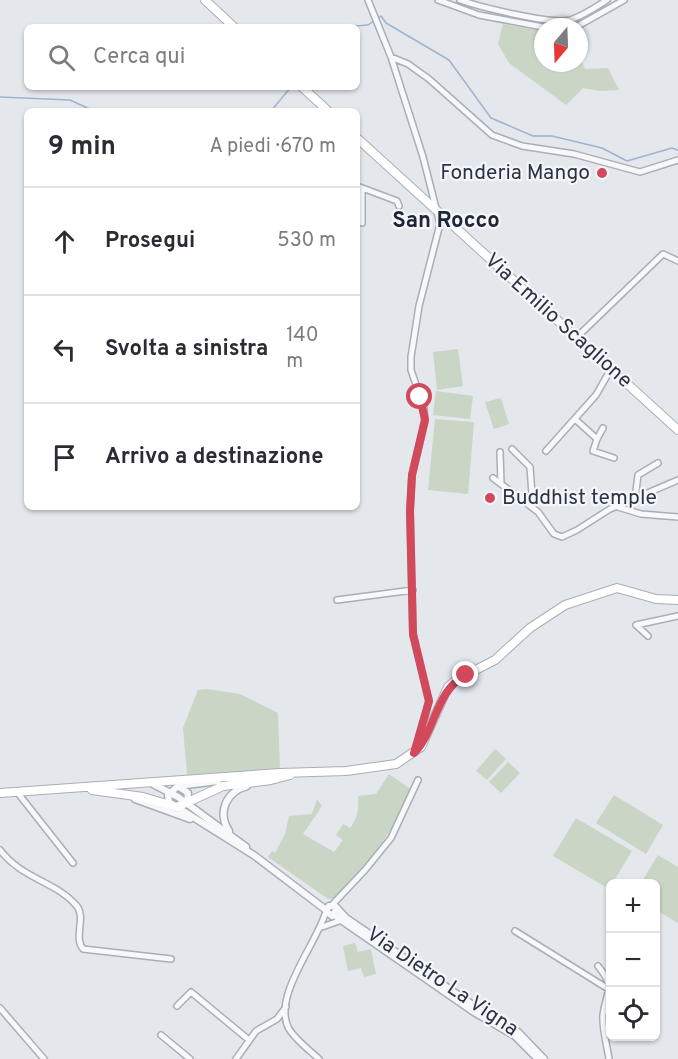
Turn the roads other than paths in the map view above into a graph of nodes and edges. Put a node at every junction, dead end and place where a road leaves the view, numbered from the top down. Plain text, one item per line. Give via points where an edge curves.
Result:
1 (206, 0) edge
2 (368, 0) edge
3 (438, 0) edge
4 (460, 0) edge
5 (607, 0) edge
6 (624, 0) edge
7 (487, 8) junction
8 (495, 9) junction
9 (523, 14) junction
10 (491, 17) junction
11 (588, 20) edge
12 (521, 23) junction
13 (231, 24) edge
14 (534, 25) edge
15 (391, 57) junction
16 (305, 90) edge
17 (325, 108) edge
18 (360, 141) edge
19 (678, 160) edge
20 (360, 188) edge
21 (399, 206) dead end
22 (439, 213) junction
23 (362, 223) dead end
24 (678, 261) edge
25 (577, 337) junction
26 (611, 369) junction
27 (575, 419) junction
28 (603, 428) dead end
29 (678, 430) edge
30 (597, 440) junction
31 (512, 448) dead end
32 (546, 451) dead end
33 (500, 452) dead end
34 (615, 458) dead end
35 (658, 464) dead end
36 (493, 478) dead end
37 (678, 480) edge
38 (501, 484) junction
39 (634, 499) junction
40 (618, 507) junction
41 (533, 508) junction
42 (678, 518) edge
43 (413, 590) junction
44 (337, 600) dead end
45 (678, 600) edge
46 (678, 616) edge
47 (648, 636) dead end
48 (414, 753) junction
49 (294, 773) junction
50 (242, 776) junction
51 (418, 780) dead end
52 (263, 781) junction
53 (145, 783) junction
54 (157, 785) junction
55 (178, 786) junction
56 (78, 788) junction
57 (170, 791) junction
58 (17, 792) junction
59 (0, 793) edge
60 (114, 793) junction
61 (187, 804) junction
62 (174, 807) junction
63 (207, 827) junction
64 (231, 834) junction
65 (0, 850) edge
66 (255, 856) junction
67 (74, 862) dead end
68 (332, 909) junction
69 (342, 920) junction
70 (321, 928) junction
71 (515, 931) dead end
72 (171, 958) dead end
73 (598, 966) dead end
74 (609, 987) edge
75 (606, 988) edge
76 (606, 1005) edge
77 (177, 1006) dead end
78 (286, 1006) junction
79 (0, 1008) edge
80 (277, 1019) junction
81 (288, 1027) junction
82 (161, 1035) dead end
83 (606, 1038) edge
84 (249, 1040) junction
85 (606, 1041) edge
86 (188, 1058) edge
87 (44, 1059) edge
88 (236, 1059) edge
89 (319, 1059) edge
90 (538, 1059) edge
91 (544, 1059) edge
92 (609, 1059) edge

1 - 13 main road
2 - 15 street
3 - 10 street
4 - 7 street
5 - 9 street via 566,21
6 - 11 street
7 - 8 street
7 - 10 street
8 - 9 street
8 - 10 street
9 - 12 street
10 - 12 street
12 - 14 street
15 - 19 street via 429,79 492,135 522,146 574,153 640,172
15 - 22 street
16 - 17 main road
18 - 22 main road, Via Emilio Scaglione
20 - 21 street via 397,201
20 - 23 street
22 - 25 main road, Via Emilio Scaglione
22 - 43 street via 440,227 419,306 411,357 425,420 412,475
24 - 25 street via 663,254
25 - 26 main road, Via Emilio Scaglione
26 - 27 street via 596,395
26 - 29 main road, Via Emilio Scaglione
27 - 30 street
27 - 32 street
28 - 30 street
30 - 34 street via 593,451
31 - 41 street via 530,467
33 - 38 street
35 - 39 street via 638,475
36 - 38 street
37 - 39 street
38 - 41 street
39 - 40 street
40 - 41 street via 562,537 554,534
40 - 42 street
43 - 44 street
43 - 48 street via 413,634 429,701
45 - 48 main road via 656,599 616,588 565,605 530,628 495,660 448,687 427,737
46 - 47 street via 636,625
48 - 49 main road via 383,767
49 - 50 main road
49 - 52 main road
50 - 53 main road
50 - 55 street
51 - 68 street via 391,838
52 - 61 main road via 223,786
52 - 64 street via 240,788 227,800 223,818
53 - 54 street
53 - 56 main road
54 - 55 street
54 - 57 street
55 - 57 street
55 - 61 street via 188,793
56 - 58 main road
56 - 60 main road
57 - 61 street
57 - 62 street via 169,802
58 - 59 main road
58 - 67 street
60 - 62 main road
60 - 63 street
61 - 62 main road
61 - 64 street
62 - 63 street
63 - 66 street
64 - 66 street
65 - 72 street via 14,867 78,906 79,944 83,950
66 - 68 street
68 - 69 street, Via Dietro La Vigna
68 - 70 street
68 - 91 street, Via Dietro La Vigna via 518,1032
69 - 70 street
69 - 90 street, Via Dietro La Vigna via 466,1007 515,1036
70 - 78 street via 293,980
71 - 75 street
73 - 74 street via 607,976
76 - 83 street
77 - 84 street via 191,992
78 - 80 street
78 - 81 street
79 - 87 street
80 - 81 street
80 - 84 street via 259,1028
81 - 89 street
82 - 86 street
84 - 88 street
85 - 92 street

